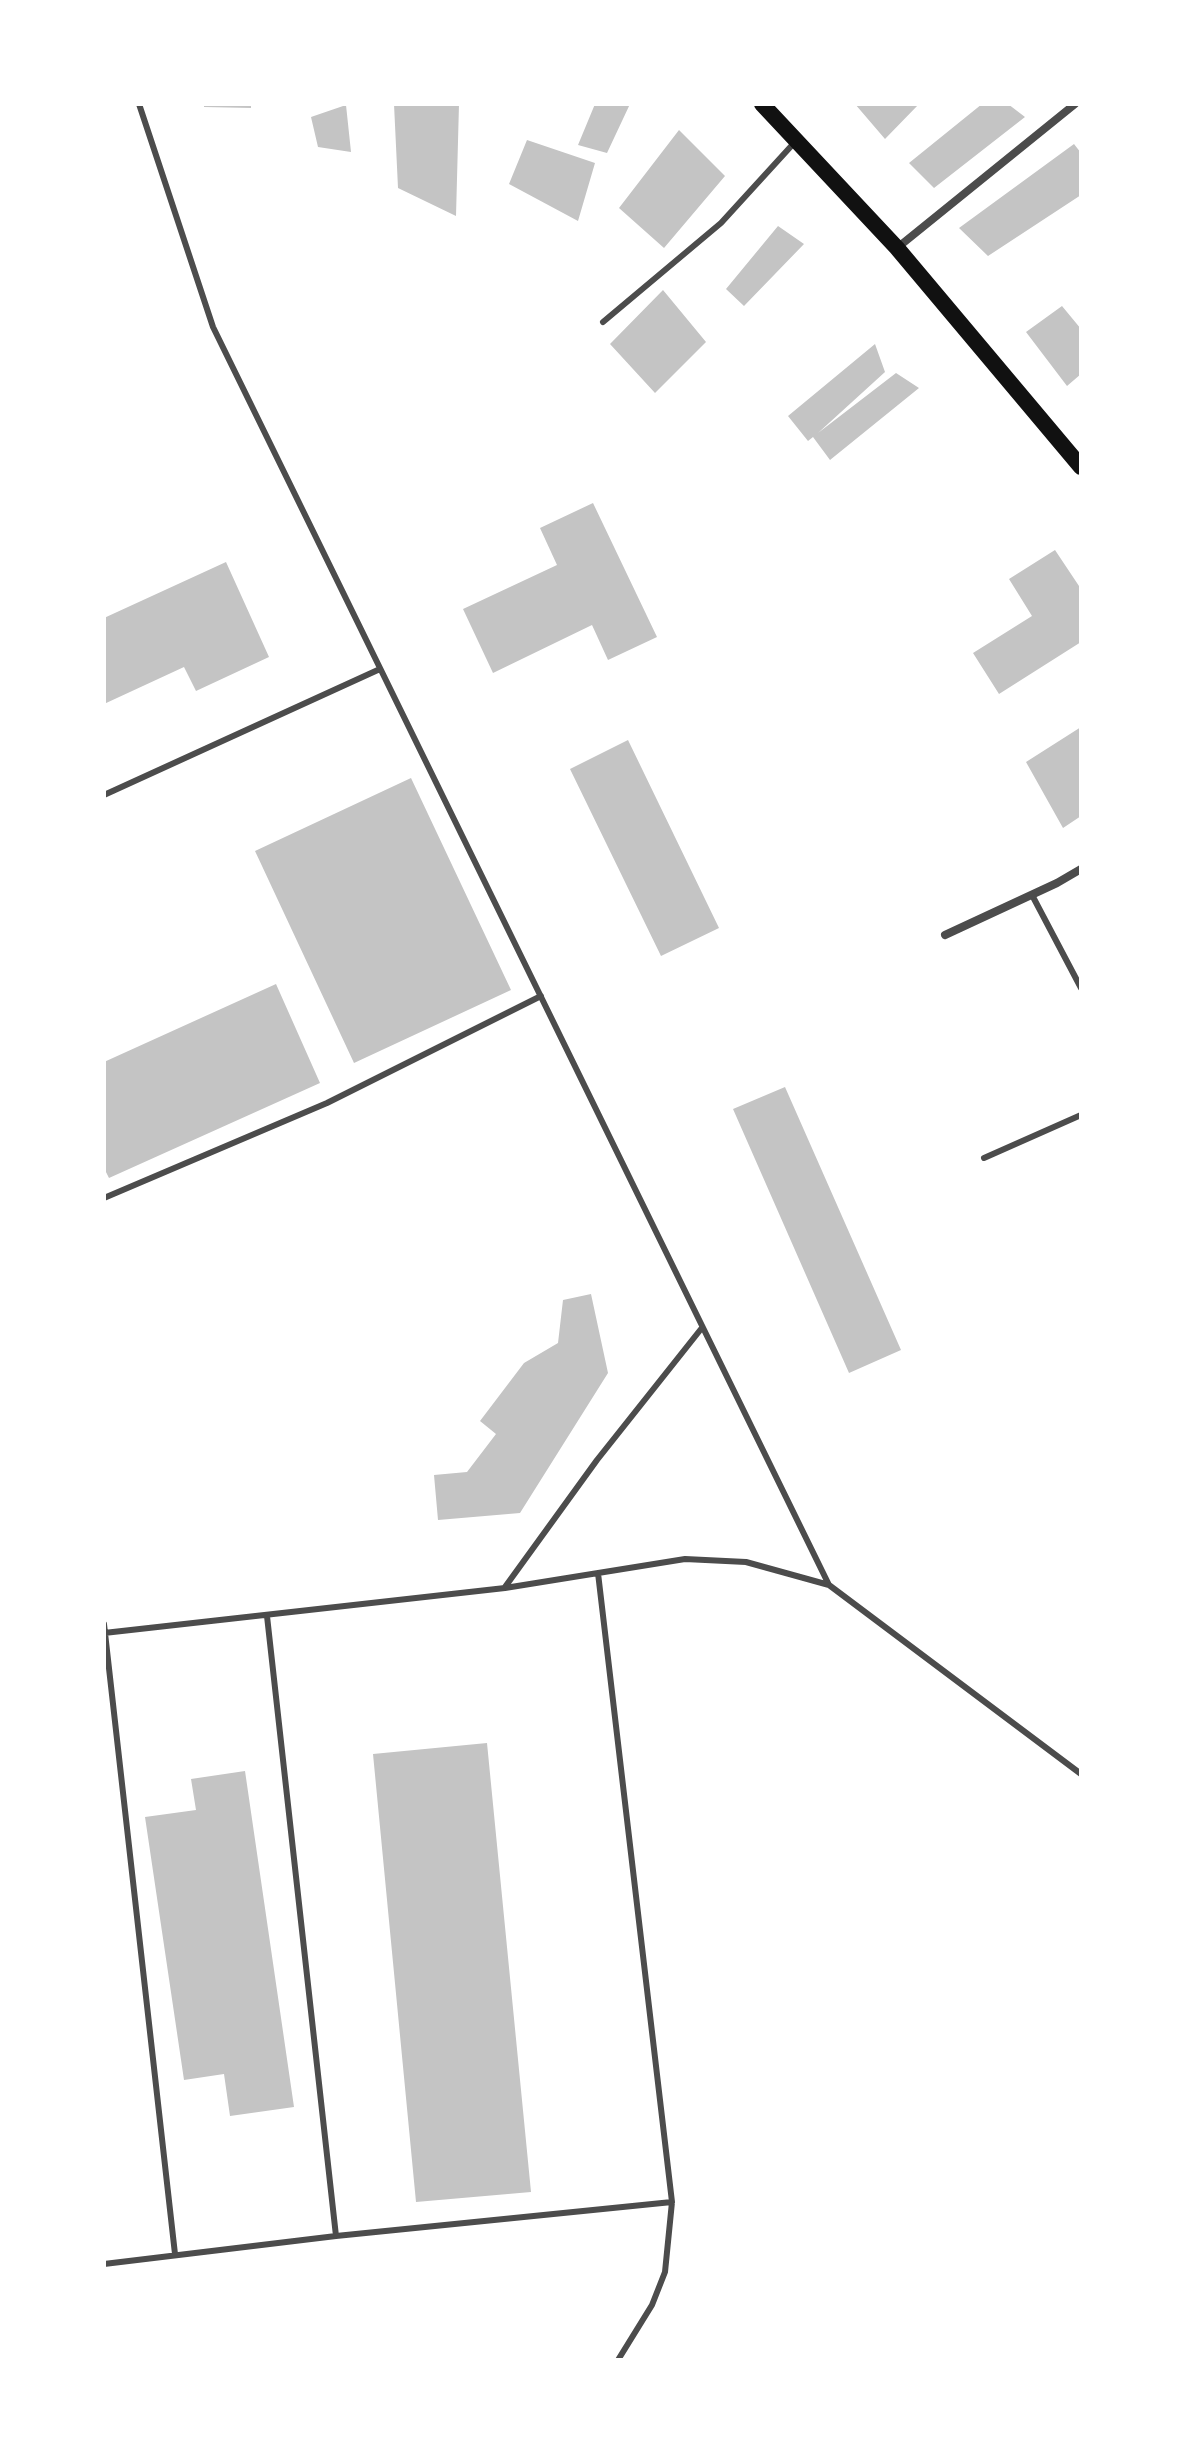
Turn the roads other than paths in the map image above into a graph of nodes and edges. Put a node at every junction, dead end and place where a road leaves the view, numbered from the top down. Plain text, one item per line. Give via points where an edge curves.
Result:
1 (139, 104) edge
2 (762, 104) edge
3 (1075, 104) edge
4 (796, 140) junction
5 (897, 248) junction
6 (603, 322) dead end
7 (1081, 467) edge
8 (380, 669) junction
9 (104, 795) edge
10 (1081, 869) edge
11 (1032, 895) junction
12 (945, 935) dead end
13 (1081, 988) edge
14 (541, 996) junction
15 (1081, 1115) edge
16 (984, 1158) dead end
17 (104, 1198) edge
18 (701, 1329) junction
19 (598, 1573) junction
20 (829, 1585) junction
21 (505, 1588) junction
22 (267, 1616) junction
23 (104, 1624) edge
24 (105, 1632) edge
25 (1081, 1774) edge
26 (672, 2202) junction
27 (336, 2236) junction
28 (175, 2254) junction
29 (104, 2264) edge
30 (618, 2360) edge

1 - 8 lane via 213,327
2 - 4 main road
3 - 5 street
4 - 5 main road
4 - 6 lane via 721,223
5 - 7 main road
8 - 9 lane
8 - 14 lane
10 - 11 street
11 - 12 street
11 - 13 lane
14 - 17 lane via 327,1103
14 - 18 lane
15 - 16 lane
18 - 20 lane
18 - 21 lane
19 - 20 lane via 685,1559 746,1562
19 - 21 lane
19 - 26 lane
20 - 25 lane
21 - 22 lane
22 - 24 lane
22 - 27 lane
23 - 24 lane
24 - 28 lane
26 - 27 lane
26 - 30 lane via 665,2272 652,2305
27 - 28 lane
28 - 29 lane

